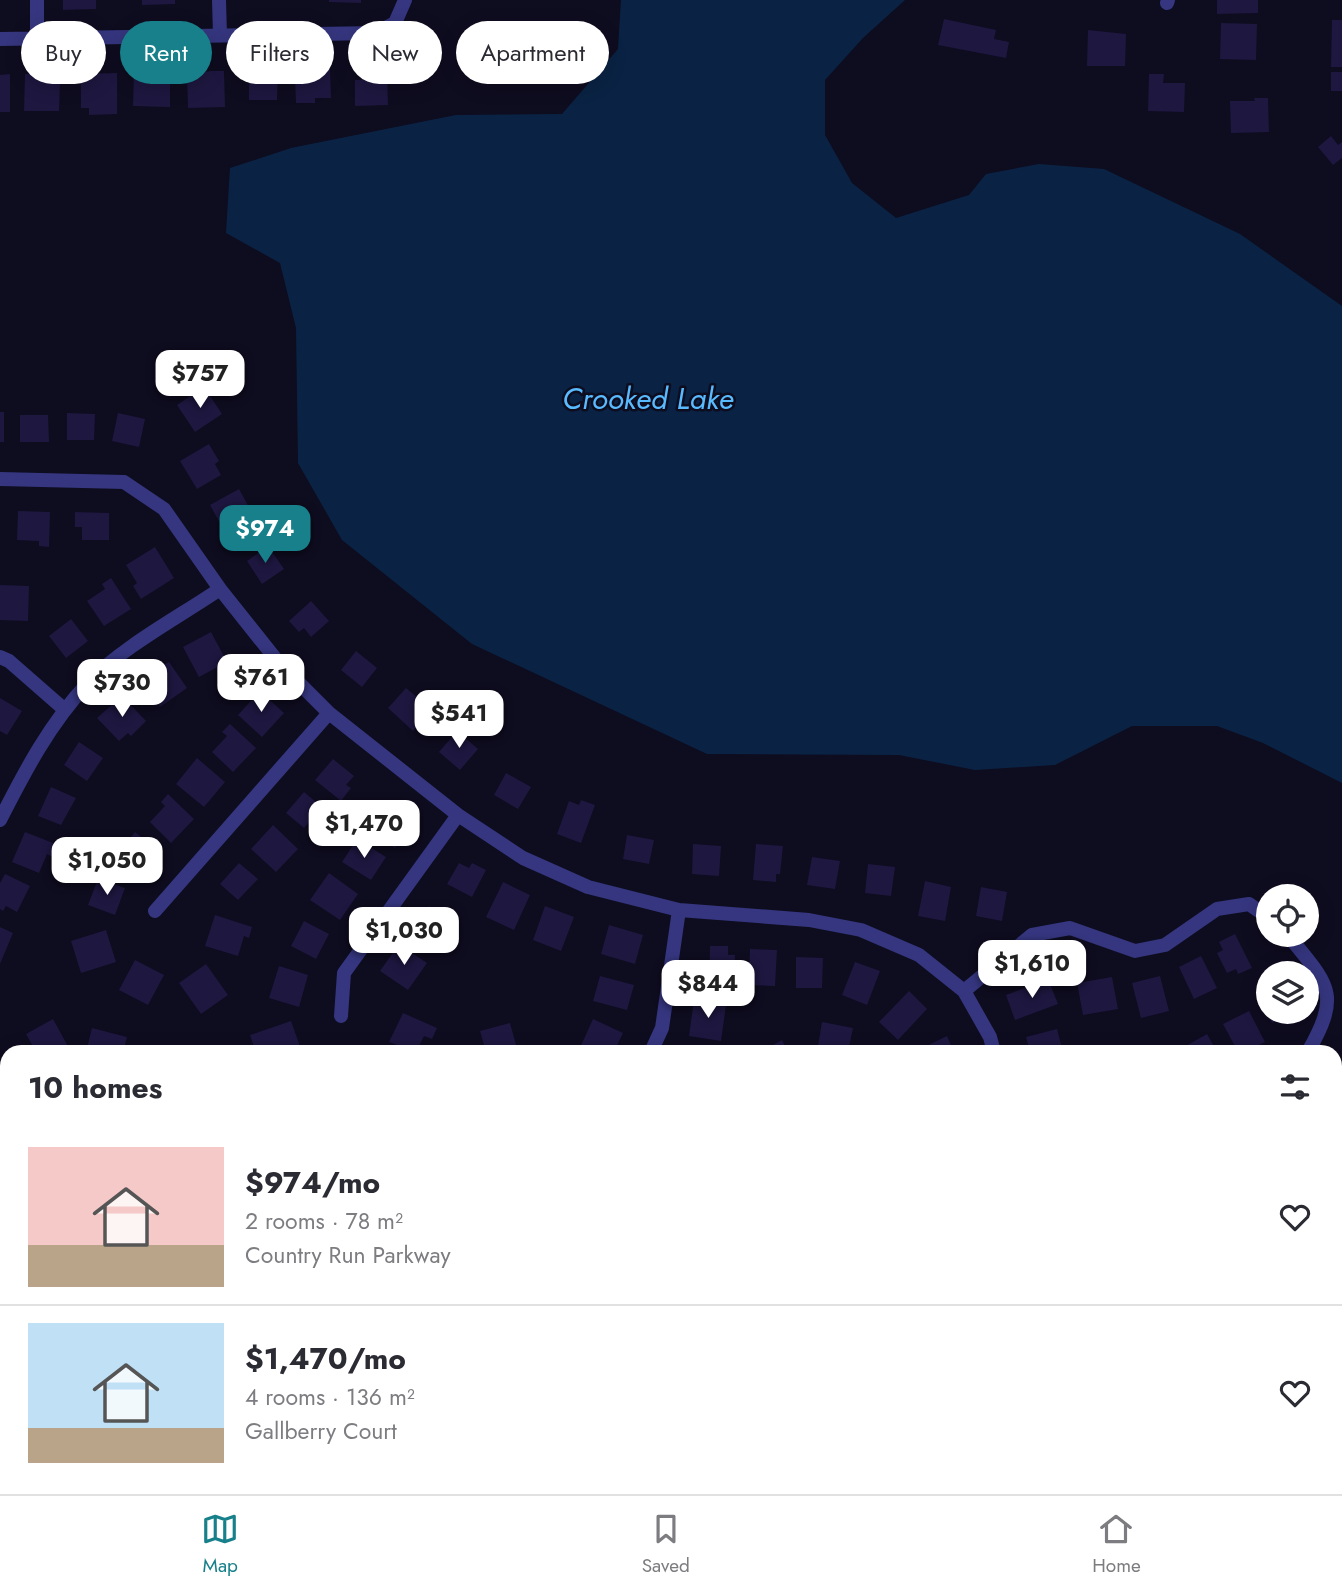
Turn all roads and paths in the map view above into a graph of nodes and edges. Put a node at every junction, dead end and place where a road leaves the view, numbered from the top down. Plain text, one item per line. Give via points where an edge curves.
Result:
1 (37, 0) edge
2 (219, 0) edge
3 (405, 0) edge
4 (37, 21) edge
5 (220, 35) junction
6 (106, 37) edge
7 (21, 38) edge
8 (0, 39) edge
9 (0, 479) edge
10 (220, 589) junction
11 (0, 657) edge
12 (65, 710) junction
13 (329, 713) junction
14 (458, 815) junction
15 (0, 820) edge
16 (1256, 909) edge
17 (679, 910) junction
18 (155, 912) dead end
19 (1297, 947) edge
20 (964, 991) junction
21 (341, 1016) dead end
22 (654, 1045) edge
23 (992, 1045) edge
24 (1313, 1045) edge

1 - 4 street
2 - 5 street
3 - 5 street via 395,23 376,33
5 - 6 street
7 - 8 street
9 - 10 street via 124,482 164,509
10 - 12 street via 119,657
10 - 13 street via 279,663
11 - 12 street
12 - 15 street via 36,752
13 - 14 street
13 - 18 street
14 - 17 street via 523,858 589,887
14 - 21 street via 344,973
16 - 20 street via 1249,904 1217,909 1165,945 1135,951 1070,928 1032,935
17 - 20 street via 809,920 861,930 919,955
17 - 22 street via 662,1028
19 - 24 street via 1333,992 1334,1012
20 - 23 street

